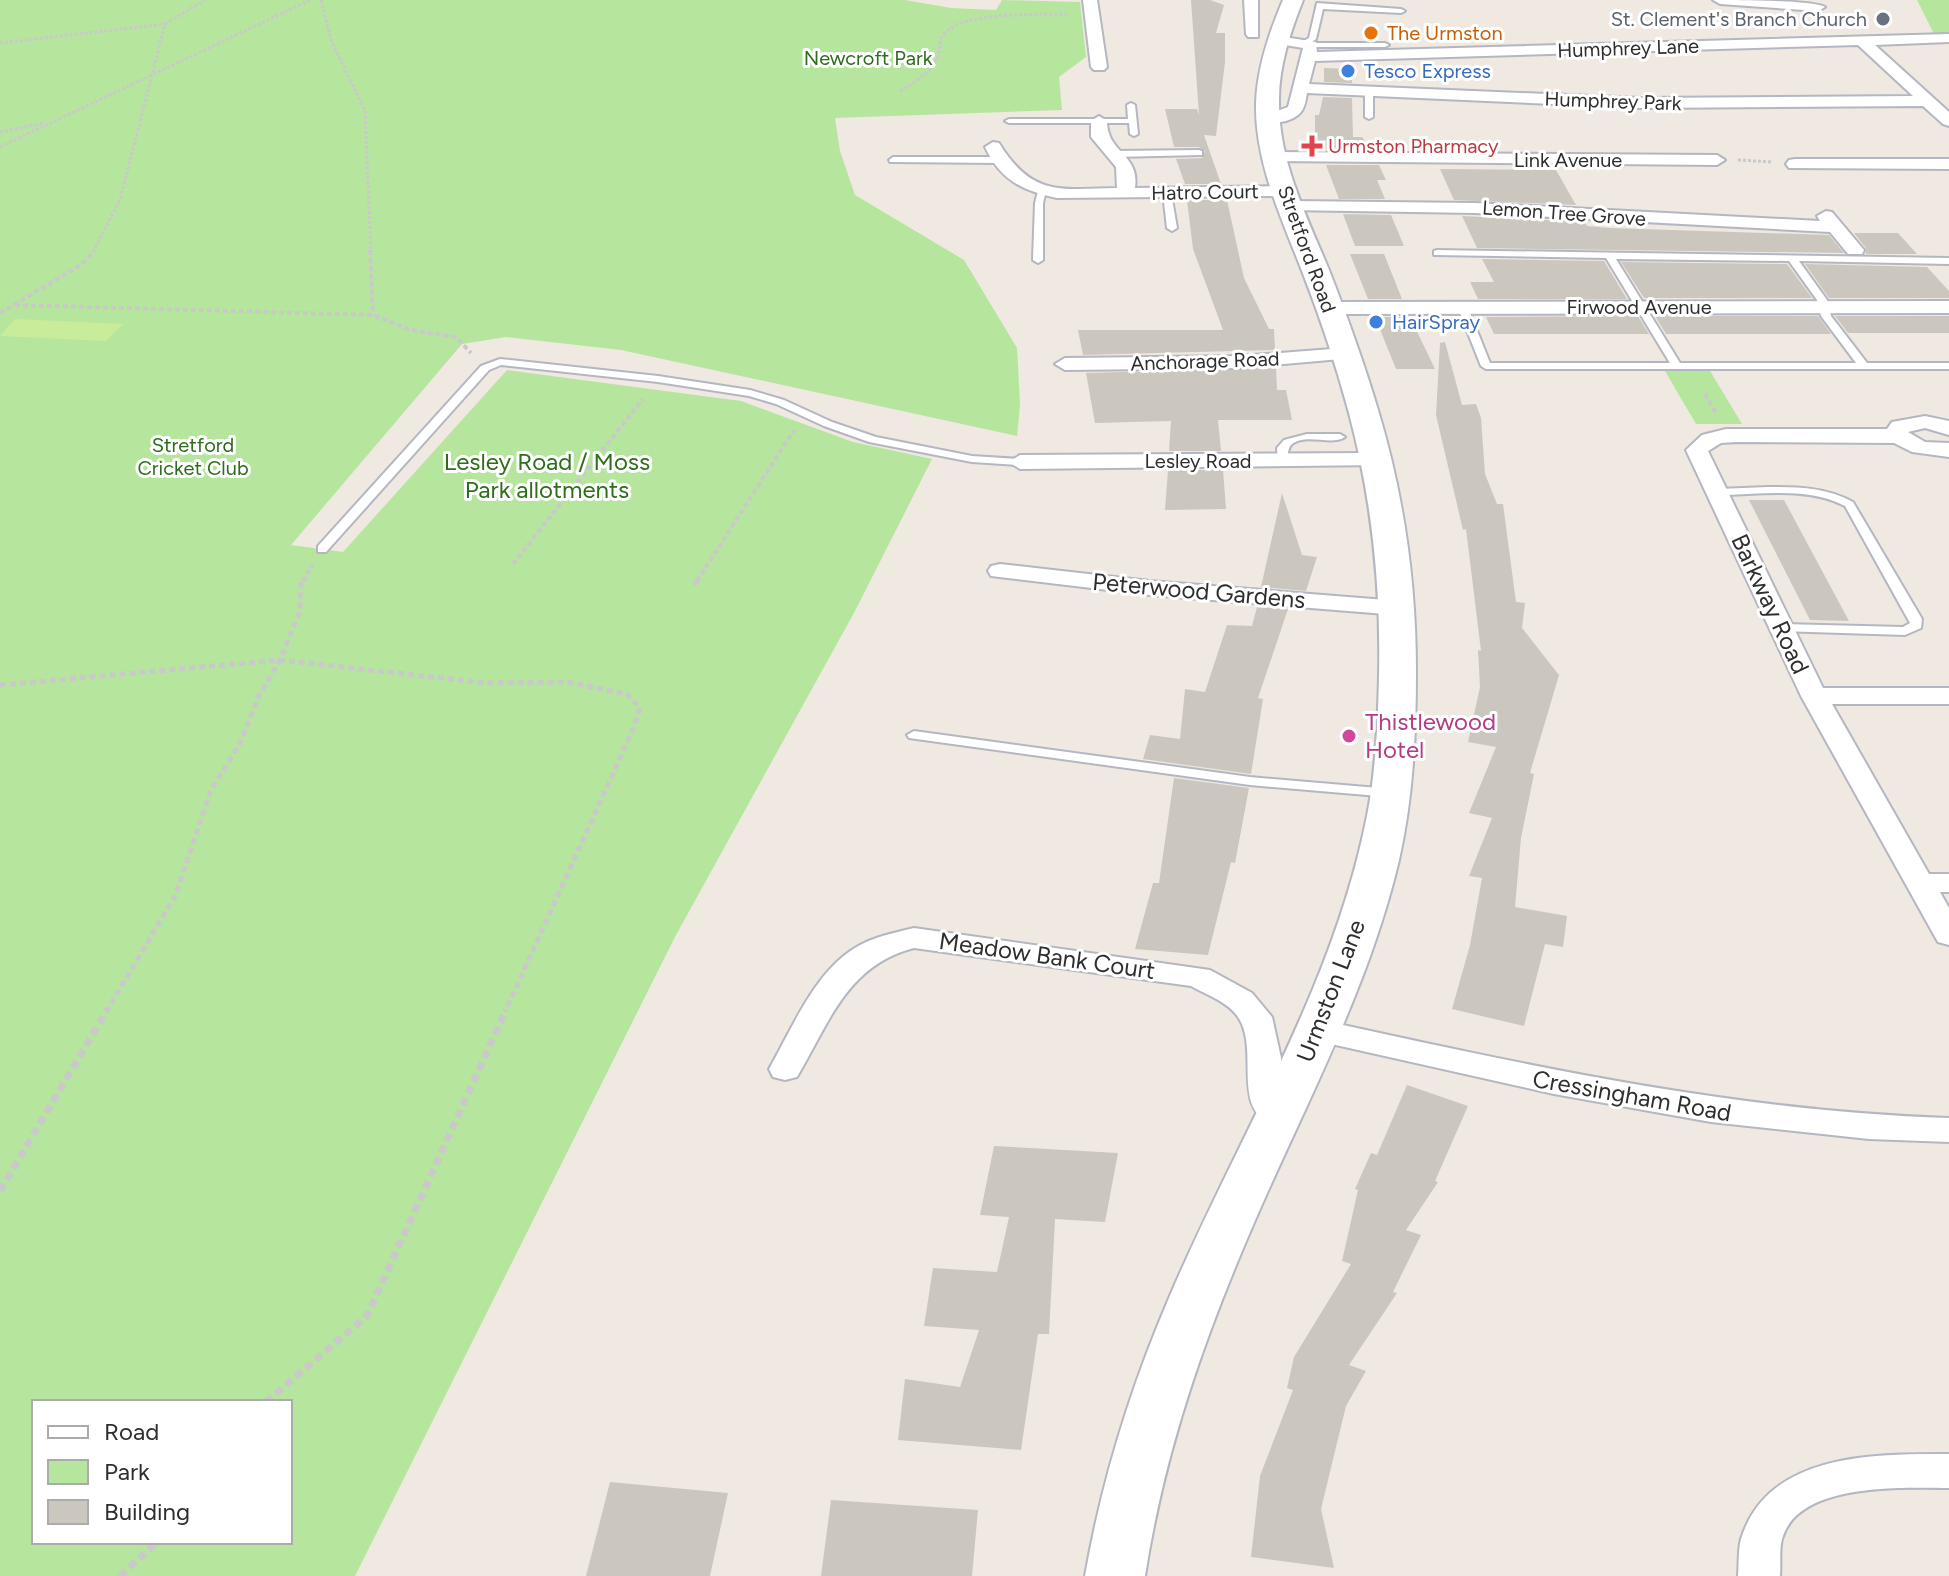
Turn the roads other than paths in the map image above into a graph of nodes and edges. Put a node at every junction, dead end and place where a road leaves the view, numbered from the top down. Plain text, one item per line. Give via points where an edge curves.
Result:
1 (1251, 0) edge
2 (1293, 0) edge
3 (1720, 0) edge
4 (1817, 3) edge
5 (1091, 7) edge
6 (1401, 11) dead end
7 (1949, 38) edge
8 (1852, 39) junction
9 (1267, 43) junction
10 (1385, 45) dead end
11 (1308, 48) junction
12 (1099, 67) dead end
13 (1375, 87) junction
14 (1299, 88) junction
15 (1927, 101) junction
16 (1131, 105) dead end
17 (1369, 117) dead end
18 (1267, 118) junction
19 (1009, 121) dead end
20 (1099, 121) junction
21 (1131, 121) junction
22 (1949, 121) edge
23 (1134, 134) dead end
24 (1199, 153) dead end
25 (995, 154) joint
26 (1114, 154) junction
27 (1274, 157) junction
28 (893, 160) dead end
29 (1717, 160) road end
30 (1795, 164) road end
31 (1949, 164) edge
32 (1042, 191) junction
33 (1125, 193) junction
34 (1167, 193) junction
35 (1288, 198) junction
36 (1172, 228) dead end
37 (1855, 250) dead end
38 (1437, 253) dead end
39 (1608, 254) junction
40 (1791, 257) junction
41 (1038, 260) dead end
42 (1949, 261) edge
43 (1641, 307) junction
44 (1824, 307) junction
45 (1949, 307) edge
46 (1330, 308) junction
47 (1463, 308) junction
48 (1065, 364) dead end
49 (1677, 366) junction
50 (1864, 366) junction
51 (1949, 366) edge
52 (1348, 367) junction
53 (1949, 428) edge
54 (1899, 436) junction
55 (1358, 449) junction
56 (1946, 454) edge
57 (1282, 461) junction
58 (1020, 462) joint
59 (1718, 492) junction
60 (322, 549) road end
61 (1000, 571) dead end
62 (1398, 608) junction
63 (1783, 628) junction
64 (1814, 696) junction
65 (1949, 696) edge
66 (914, 735) dead end
67 (1390, 793) junction
68 (1919, 883) junction
69 (1949, 883) edge
70 (1949, 935) edge
71 (1320, 1031) junction
72 (785, 1069) dead end
73 (1278, 1115) junction
74 (1949, 1130) edge
75 (1949, 1471) edge
76 (1115, 1576) edge
77 (1759, 1576) edge

1 - 9 street, Stretford Road
2 - 9 main road, Stretford Road
3 - 4 street
4 - 8 street via 1832,32
5 - 12 street
6 - 11 lane via 1320,6
7 - 8 street, Humphrey Lane
8 - 11 street, Humphrey Lane
8 - 15 street
9 - 11 street
9 - 18 main road, Stretford Road via 1272,65
10 - 11 lane
11 - 14 street
13 - 14 street, Humphrey Park
13 - 15 street, Humphrey Park via 1627,103
13 - 17 lane
14 - 18 street via 1291,113
15 - 22 street
16 - 21 lane
18 - 27 main road, Stretford Road
19 - 20 lane
20 - 21 lane
20 - 26 street, Hatro Court via 1099,137
21 - 23 lane
24 - 26 lane
25 - 28 lane
25 - 32 street, Hatro Court via 1013,177
26 - 33 street, Hatro Court via 1125,164
27 - 29 street, Link Avenue
27 - 35 main road, Stretford Road
30 - 31 street
32 - 33 street, Hatro Court
32 - 41 lane
33 - 34 street, Hatro Court
34 - 35 street, Hatro Court
34 - 36 lane
35 - 37 street, Lemon Tree Grove via 1831,221
35 - 46 main road, Stretford Road
38 - 39 lane
39 - 40 lane
39 - 43 lane
40 - 42 lane
40 - 44 lane
43 - 44 street, Firwood Avenue
43 - 47 street, Firwood Avenue
43 - 49 lane
44 - 45 street, Firwood Avenue
44 - 50 lane
46 - 47 street, Firwood Avenue
46 - 52 main road, Stretford Road
47 - 49 lane via 1486,366
48 - 52 street, Anchorage Road
49 - 50 lane
50 - 51 lane
52 - 55 main road, Urmston Lane
53 - 54 street via 1914,422 1900,427
54 - 56 street
54 - 59 street, Barkway Road via 1714,438 1697,450
55 - 57 street, Lesley Road
55 - 57 lane via 1307,437 1288,442
55 - 62 main road, Urmston Lane via 1388,526
57 - 58 street, Lesley Road
58 - 60 lane via 972,459 873,440 750,393 512,361 485,368
59 - 63 street, Barkway Road
59 - 63 lane via 1811,493 1842,499 1917,625 1905,631
61 - 62 street, Peterwood Gardens
62 - 67 main road, Urmston Lane
63 - 64 street, Barkway Road
64 - 65 street
64 - 68 street, Barkway Road
66 - 67 lane via 1235,779
67 - 71 main road, Urmston Lane via 1366,901
68 - 69 street
68 - 70 street, Barkway Road
71 - 73 main road, Urmston Lane
71 - 74 street, Cressingham Road via 1711,1112 1853,1128
72 - 73 street, Meadow Bank Court via 851,967 885,945 914,938 1199,977 1241,1000 1256,1017 1265,1058 1264,1092
73 - 76 main road, Urmston Lane via 1155,1398 1121,1530
75 - 77 street via 1876,1471 1831,1477 1799,1490 1772,1515 1757,1555

